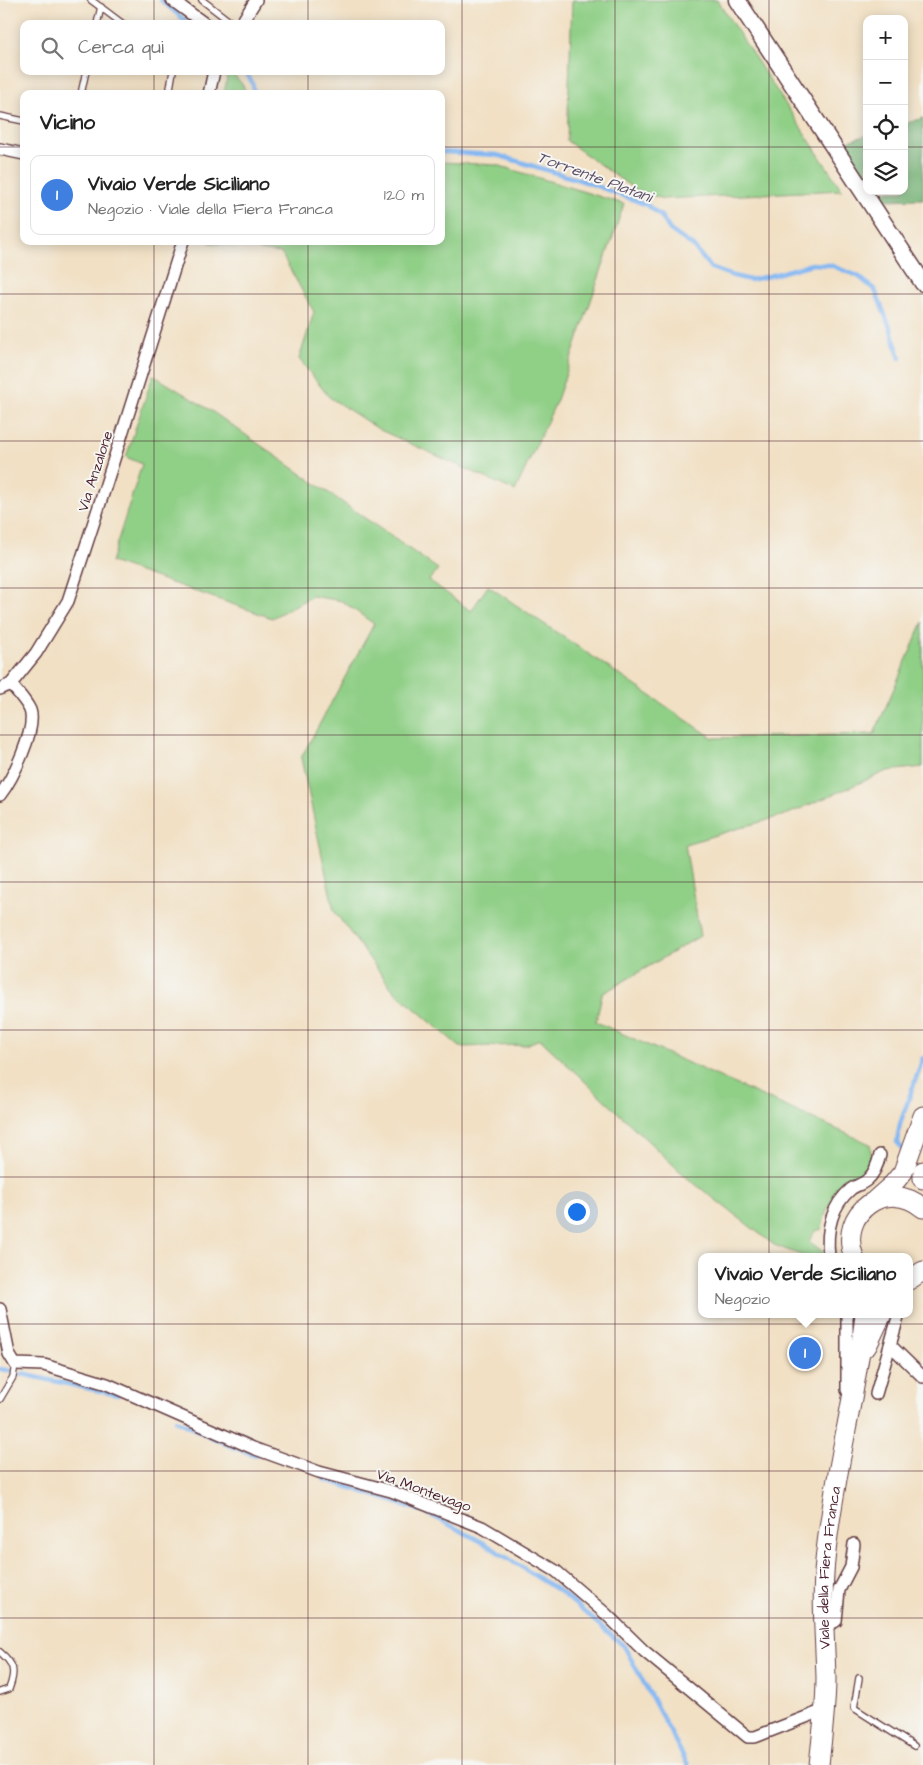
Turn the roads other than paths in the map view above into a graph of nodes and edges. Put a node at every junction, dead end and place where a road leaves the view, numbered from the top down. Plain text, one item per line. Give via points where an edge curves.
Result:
1 (91, 0) edge
2 (172, 0) edge
3 (202, 0) edge
4 (256, 0) edge
5 (737, 0) edge
6 (101, 7) junction
7 (98, 20) edge
8 (118, 20) edge
9 (200, 20) edge
10 (228, 20) edge
11 (244, 20) edge
12 (85, 75) edge
13 (173, 75) edge
14 (213, 75) edge
15 (82, 90) edge
16 (170, 90) edge
17 (210, 90) edge
18 (0, 116) edge
19 (20, 120) edge
20 (0, 149) edge
21 (20, 153) edge
22 (182, 245) edge
23 (923, 283) edge
24 (11, 684) junction
25 (0, 689) edge
26 (0, 795) edge
27 (923, 1116) edge
28 (880, 1155) dead end
29 (923, 1171) edge
30 (923, 1179) edge
31 (874, 1201) junction
32 (923, 1208) edge
33 (829, 1253) edge
34 (853, 1253) edge
35 (0, 1309) edge
36 (847, 1318) edge
37 (865, 1318) edge
38 (880, 1318) edge
39 (897, 1318) edge
40 (890, 1345) junction
41 (15, 1364) junction
42 (858, 1373) junction
43 (923, 1377) edge
44 (876, 1394) dead end
45 (0, 1399) edge
46 (848, 1417) junction
47 (854, 1544) dead end
48 (824, 1626) junction
49 (0, 1652) edge
50 (859, 1678) dead end
51 (0, 1692) edge
52 (824, 1710) junction
53 (914, 1746) dead end
54 (819, 1765) edge

1 - 6 lane
2 - 9 street
3 - 10 lane
4 - 11 street
5 - 23 main road
6 - 7 lane
6 - 8 lane
12 - 15 lane
13 - 16 lane
14 - 17 street
18 - 19 lane
20 - 21 street
22 - 24 street, Via Anzalone via 68,601 36,653
24 - 25 street, Via Anzalone
24 - 26 street via 30,710 31,721 26,744
27 - 31 main road via 903,1172
28 - 33 street via 868,1179 851,1190 836,1206 829,1222
29 - 30 main road
31 - 32 main road via 898,1197 912,1200
31 - 34 main road via 862,1210 852,1226 850,1240
35 - 41 street
36 - 46 street
37 - 42 main road
38 - 42 main road
39 - 40 street
40 - 43 street
40 - 44 street
41 - 45 lane via 13,1377
41 - 52 street, Via Montevago via 44,1365 107,1384 253,1448 319,1472 391,1492 482,1527 556,1571 644,1651 748,1737
42 - 46 main road, Viale della Fiera Franca
46 - 48 main road, Viale della Fiera Franca via 830,1515
47 - 48 street via 851,1567 838,1590 836,1621
48 - 52 main road, Viale della Fiera Franca
49 - 51 lane via 10,1661 14,1677 10,1689
50 - 53 lane via 854,1708
52 - 54 main road, Viale della Fiera Franca

